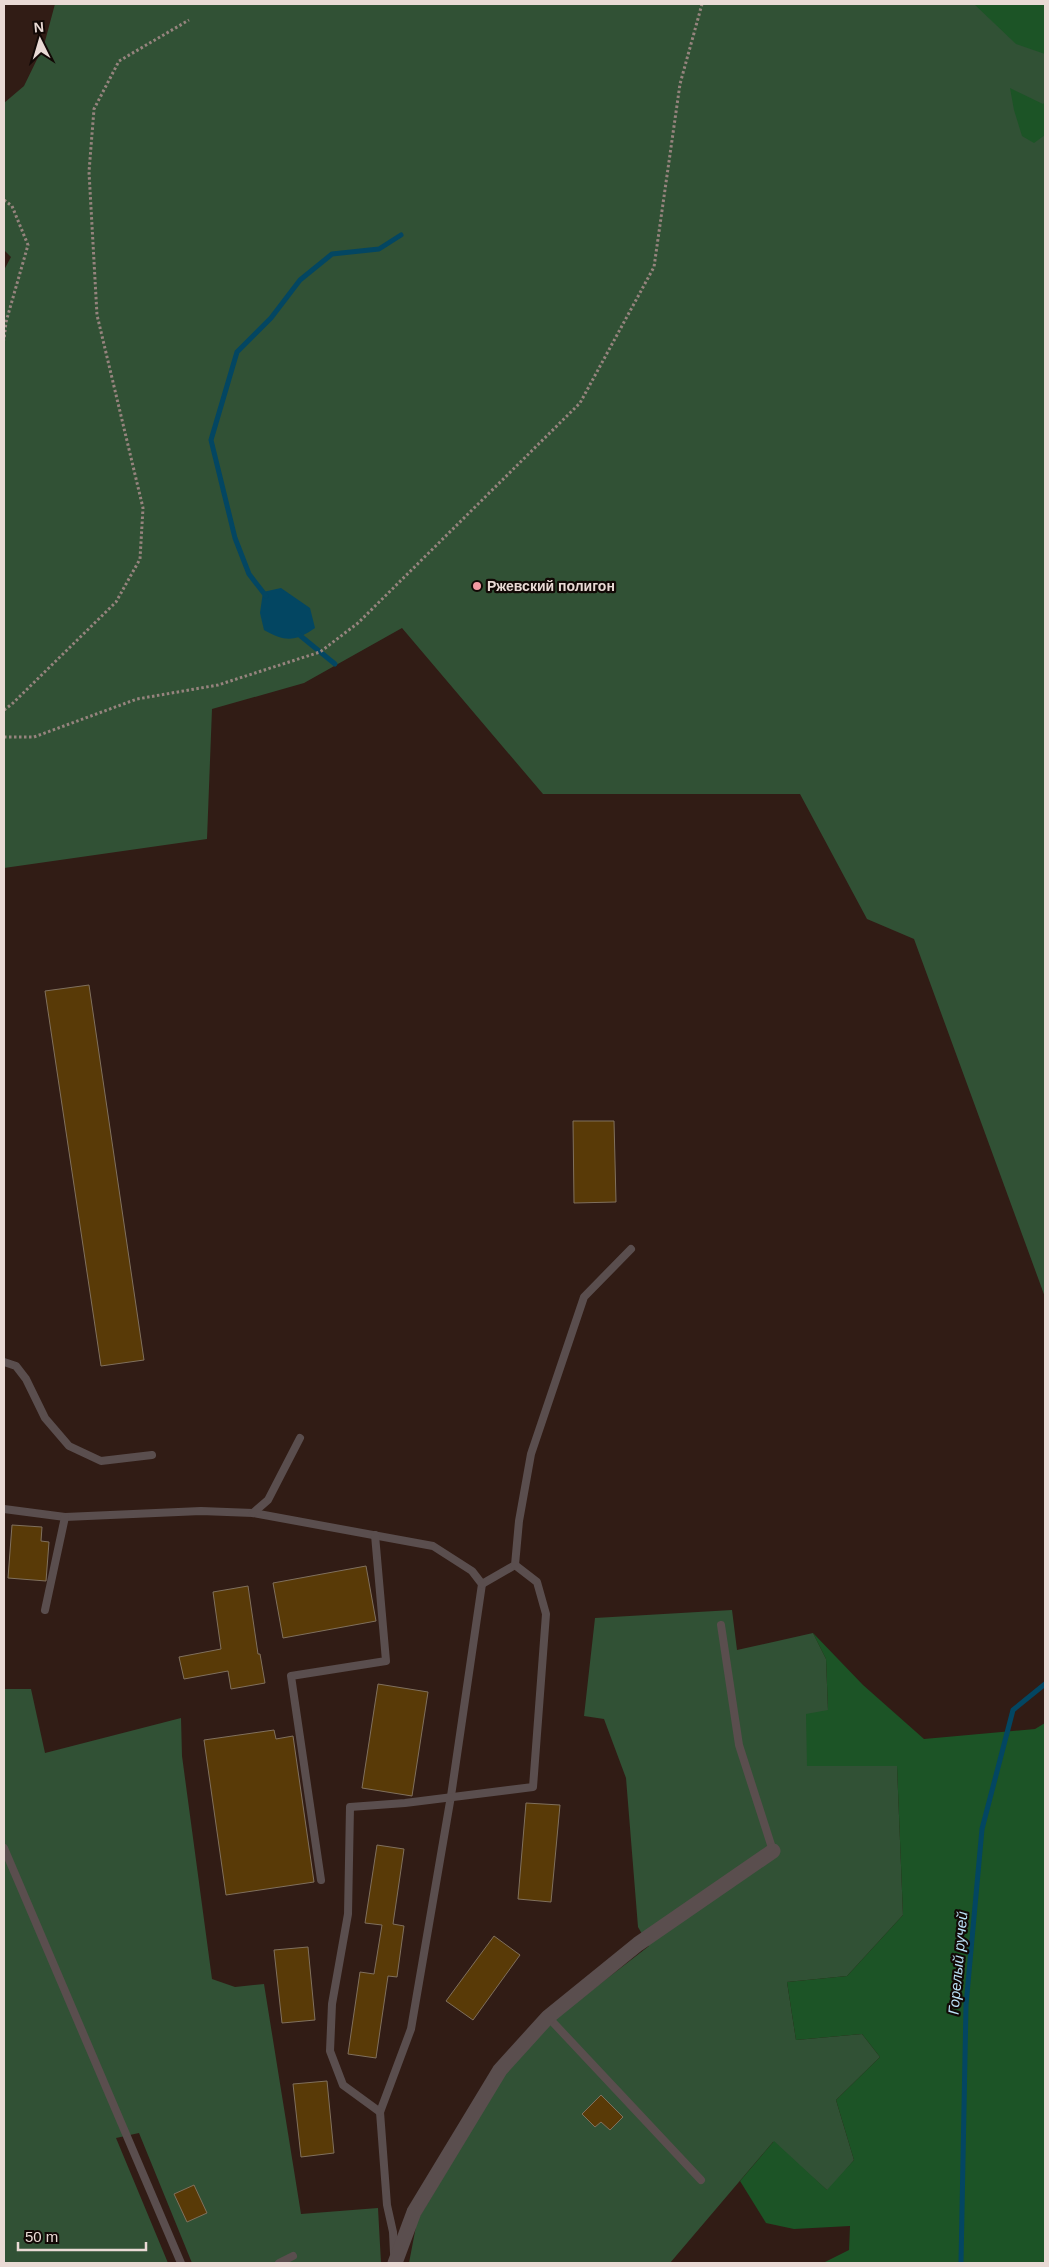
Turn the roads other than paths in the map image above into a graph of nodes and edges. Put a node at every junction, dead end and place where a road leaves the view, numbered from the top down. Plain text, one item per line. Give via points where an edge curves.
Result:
1 (631, 1249) dead end
2 (4, 1362) edge
3 (300, 1438) dead end
4 (152, 1455) dead end
5 (4, 1509) edge
6 (253, 1513) junction
7 (65, 1518) junction
8 (375, 1534) junction
9 (515, 1565) junction
10 (482, 1584) junction
11 (45, 1610) dead end
12 (721, 1626) dead end
13 (451, 1796) junction
14 (4, 1848) edge
15 (773, 1851) joint
16 (10, 1863) junction
17 (4, 1871) edge
18 (321, 1880) dead end
19 (548, 2017) junction
20 (380, 2112) junction
21 (701, 2180) dead end
22 (293, 2256) dead end
23 (395, 2262) edge
24 (181, 2263) edge
25 (279, 2263) edge

1 - 9 lane via 584,1297 531,1454
2 - 4 lane via 16,1366 46,1418 69,1446 101,1461
3 - 6 lane via 268,1500
5 - 7 lane
6 - 7 lane via 201,1511
6 - 8 lane
7 - 11 lane
8 - 10 lane via 433,1546 472,1571
8 - 18 lane via 386,1661 291,1676
9 - 10 lane
9 - 13 lane via 536,1582 546,1614 533,1787
10 - 13 lane
12 - 15 lane via 739,1745
13 - 20 lane via 410,2030
13 - 20 lane via 350,1807 348,1914 332,2004 330,2051 343,2085
14 - 16 lane
15 - 19 street via 638,1944
16 - 17 lane
16 - 24 lane
19 - 21 lane
19 - 23 street via 500,2070 414,2212
20 - 23 lane
22 - 25 lane

